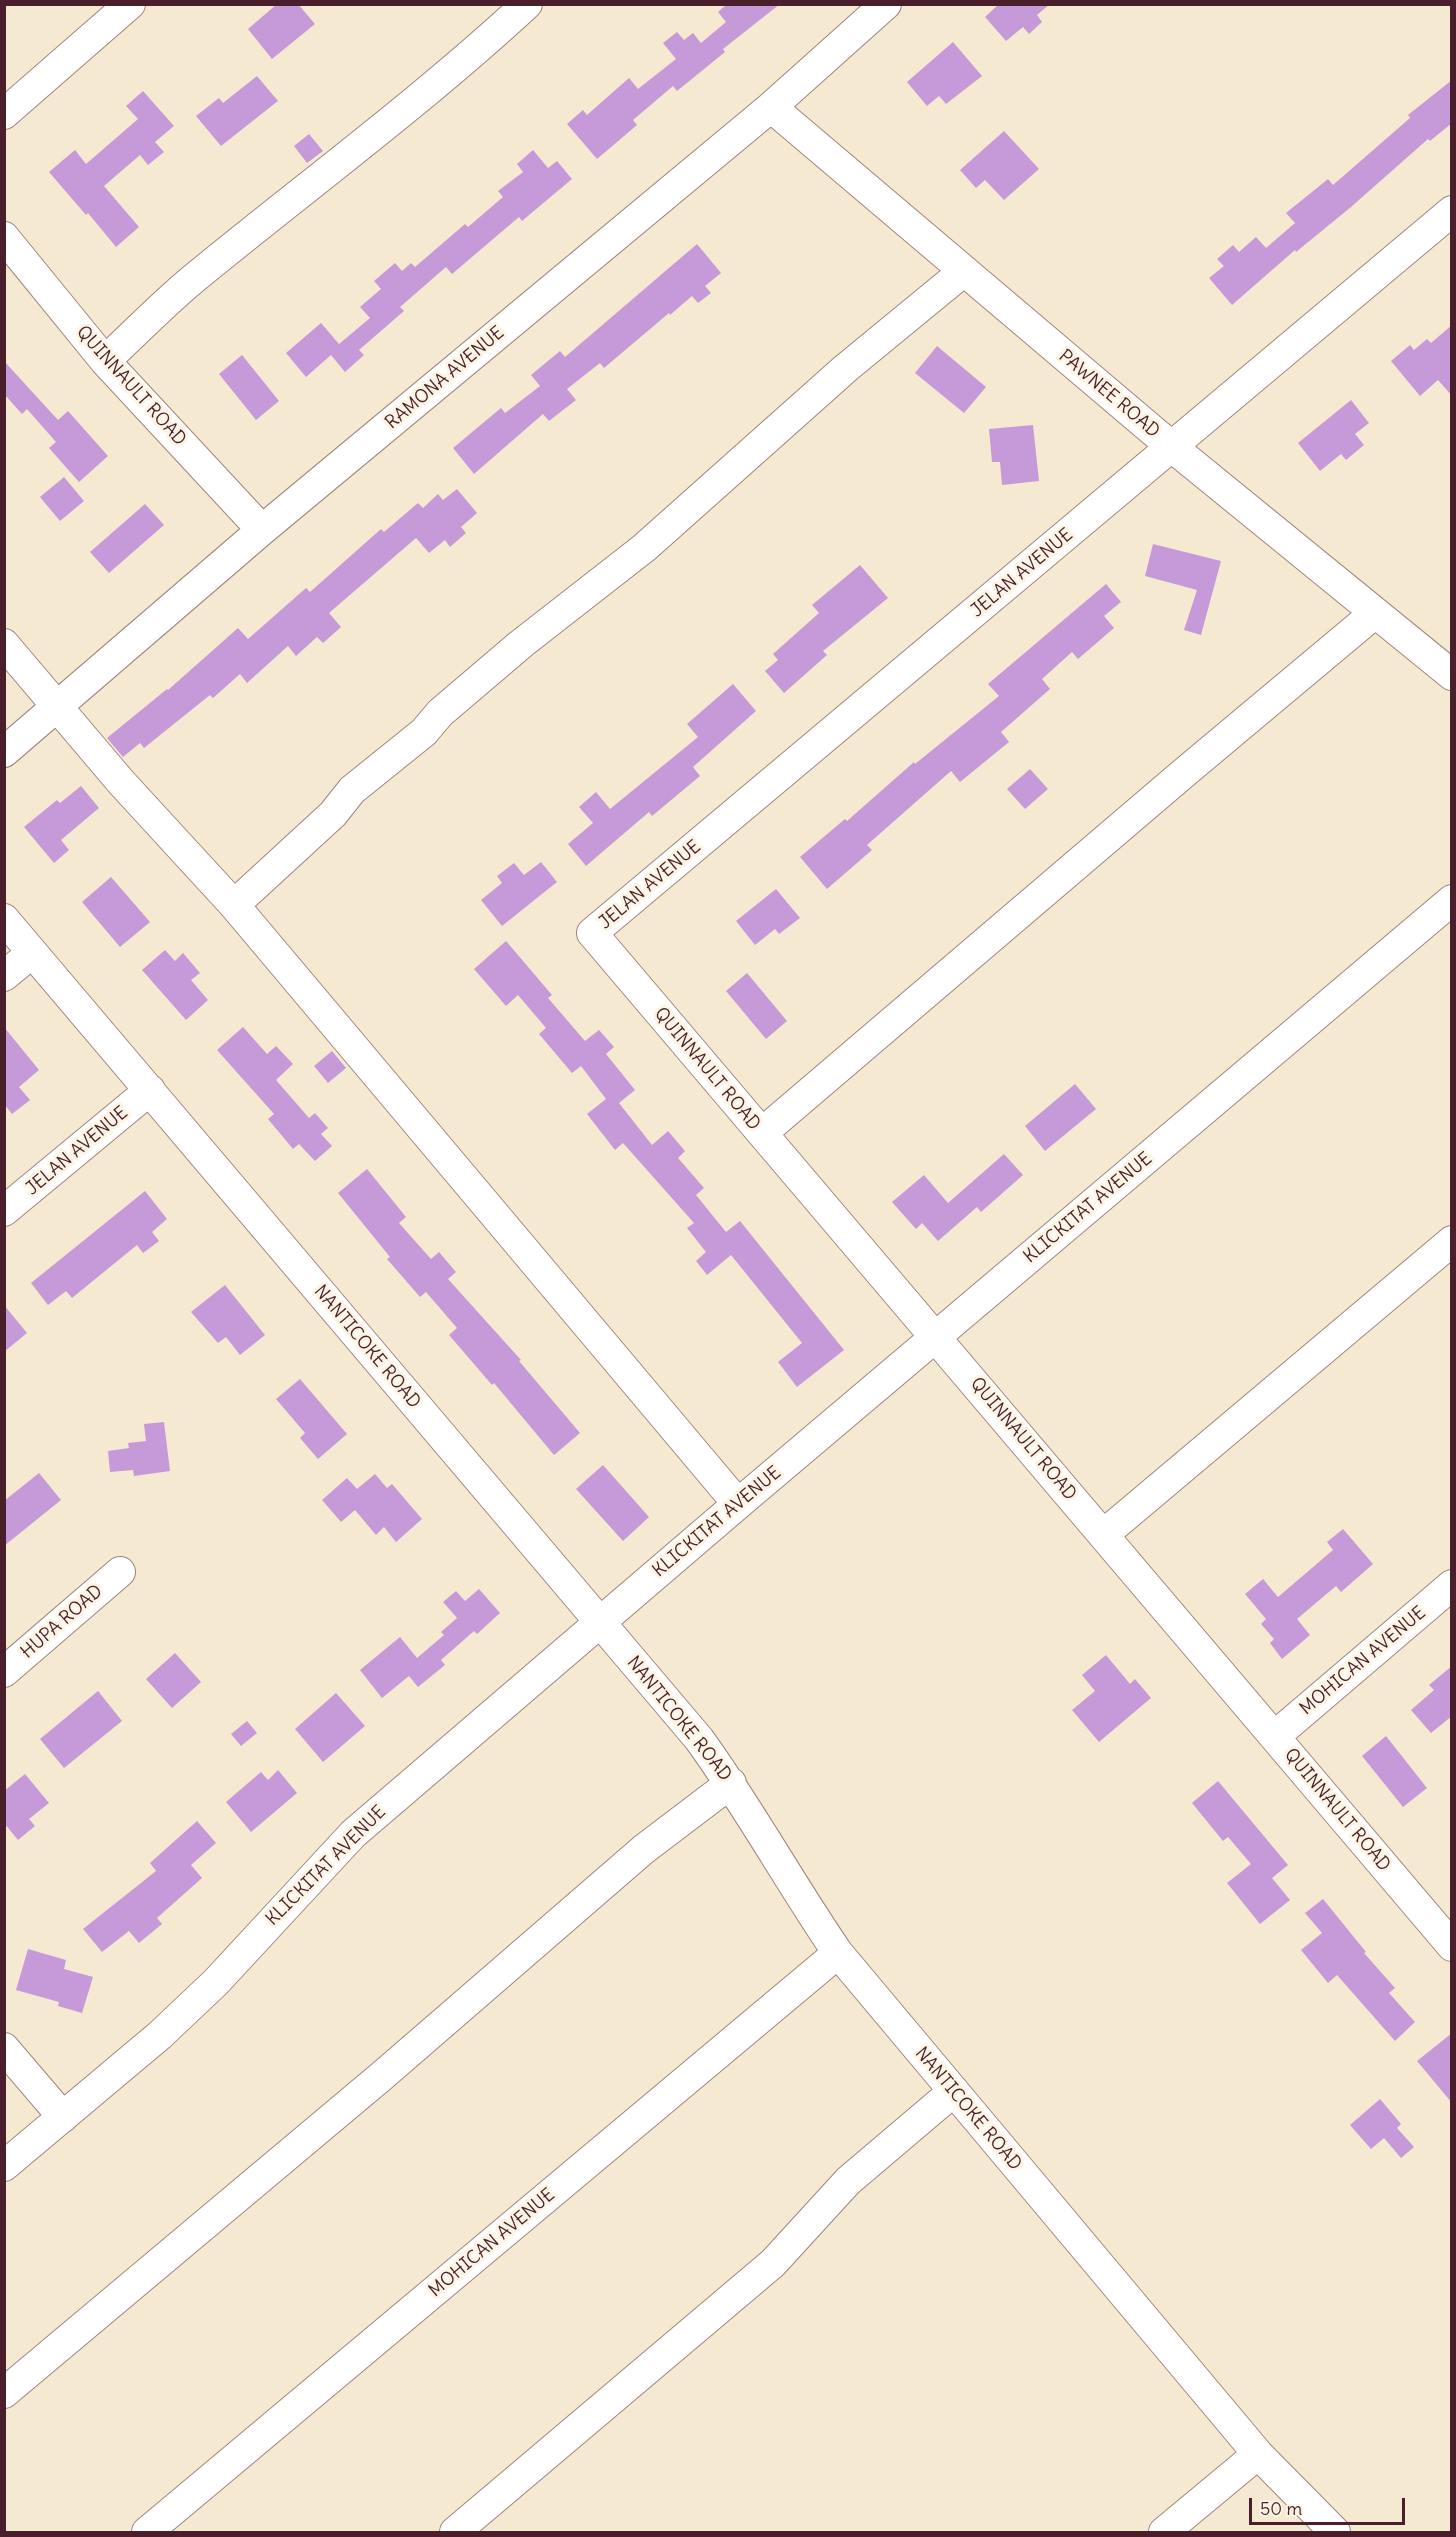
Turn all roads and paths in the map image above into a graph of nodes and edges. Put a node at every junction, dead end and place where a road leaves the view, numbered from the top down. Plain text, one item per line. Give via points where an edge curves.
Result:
1 (130, 4) edge
2 (527, 4) edge
3 (886, 4) edge
4 (771, 107) junction
5 (4, 114) edge
6 (1452, 211) edge
7 (4, 237) edge
8 (964, 271) junction
9 (105, 361) junction
10 (1172, 447) junction
11 (262, 530) junction
12 (1375, 613) junction
13 (4, 644) edge
14 (1452, 675) edge
15 (59, 705) junction
16 (4, 752) edge
17 (1452, 900) edge
18 (234, 905) junction
19 (4, 919) edge
20 (592, 933) joint
21 (32, 953) junction
22 (4, 976) edge
23 (150, 1090) junction
24 (762, 1133) junction
25 (4, 1211) edge
26 (1452, 1241) edge
27 (936, 1337) junction
28 (738, 1504) junction
29 (1103, 1534) junction
30 (120, 1572) dead end
31 (1452, 1586) edge
32 (600, 1622) junction
33 (4, 1672) edge
34 (1275, 1736) junction
35 (731, 1783) junction
36 (1452, 1946) edge
37 (838, 1953) junction
38 (4, 2048) edge
39 (954, 2091) junction
40 (63, 2117) junction
41 (4, 2166) edge
42 (4, 2393) edge
43 (1258, 2454) junction
44 (147, 2532) edge
45 (455, 2532) edge
46 (1164, 2532) edge
47 (1335, 2532) edge

1 - 5 street
2 - 9 street via 416,102 190,281
3 - 4 street, RAMONA AVENUE
4 - 8 street, PAWNEE ROAD
4 - 11 street, RAMONA AVENUE
6 - 10 street, JELAN AVENUE
7 - 9 street, QUINNAULT ROAD
8 - 10 street, PAWNEE ROAD
8 - 18 street via 846,368 644,548 440,713 424,732 352,790 333,814
9 - 11 street, QUINNAULT ROAD
10 - 12 street, PAWNEE ROAD
10 - 20 street, JELAN AVENUE
11 - 15 street, RAMONA AVENUE
12 - 14 street, PAWNEE ROAD
12 - 24 street
13 - 15 street
15 - 16 street, RAMONA AVENUE
15 - 18 street via 121,782
17 - 27 street, KLICKITAT AVENUE
18 - 28 street
19 - 21 street, NANTICOKE ROAD
20 - 24 street, QUINNAULT ROAD
21 - 22 street
21 - 23 street, NANTICOKE ROAD
23 - 25 street, JELAN AVENUE
23 - 32 street, NANTICOKE ROAD
24 - 27 street, QUINNAULT ROAD
26 - 29 street
27 - 28 street, KLICKITAT AVENUE
27 - 29 street, QUINNAULT ROAD
28 - 32 street, KLICKITAT AVENUE
29 - 34 street, QUINNAULT ROAD
30 - 33 street, HUPA ROAD
31 - 34 street, MOHICAN AVENUE
32 - 35 street, NANTICOKE ROAD
32 - 40 street, KLICKITAT AVENUE via 353,1833 216,1982
34 - 36 street, QUINNAULT ROAD
35 - 37 street, NANTICOKE ROAD via 796,1892
35 - 42 street via 644,1849
37 - 39 street, NANTICOKE ROAD
37 - 44 street, MOHICAN AVENUE
38 - 40 street
39 - 43 street, NANTICOKE ROAD
39 - 45 street via 848,2181 772,2263
40 - 41 street, KLICKITAT AVENUE
43 - 46 street
43 - 47 street, NANTICOKE ROAD

